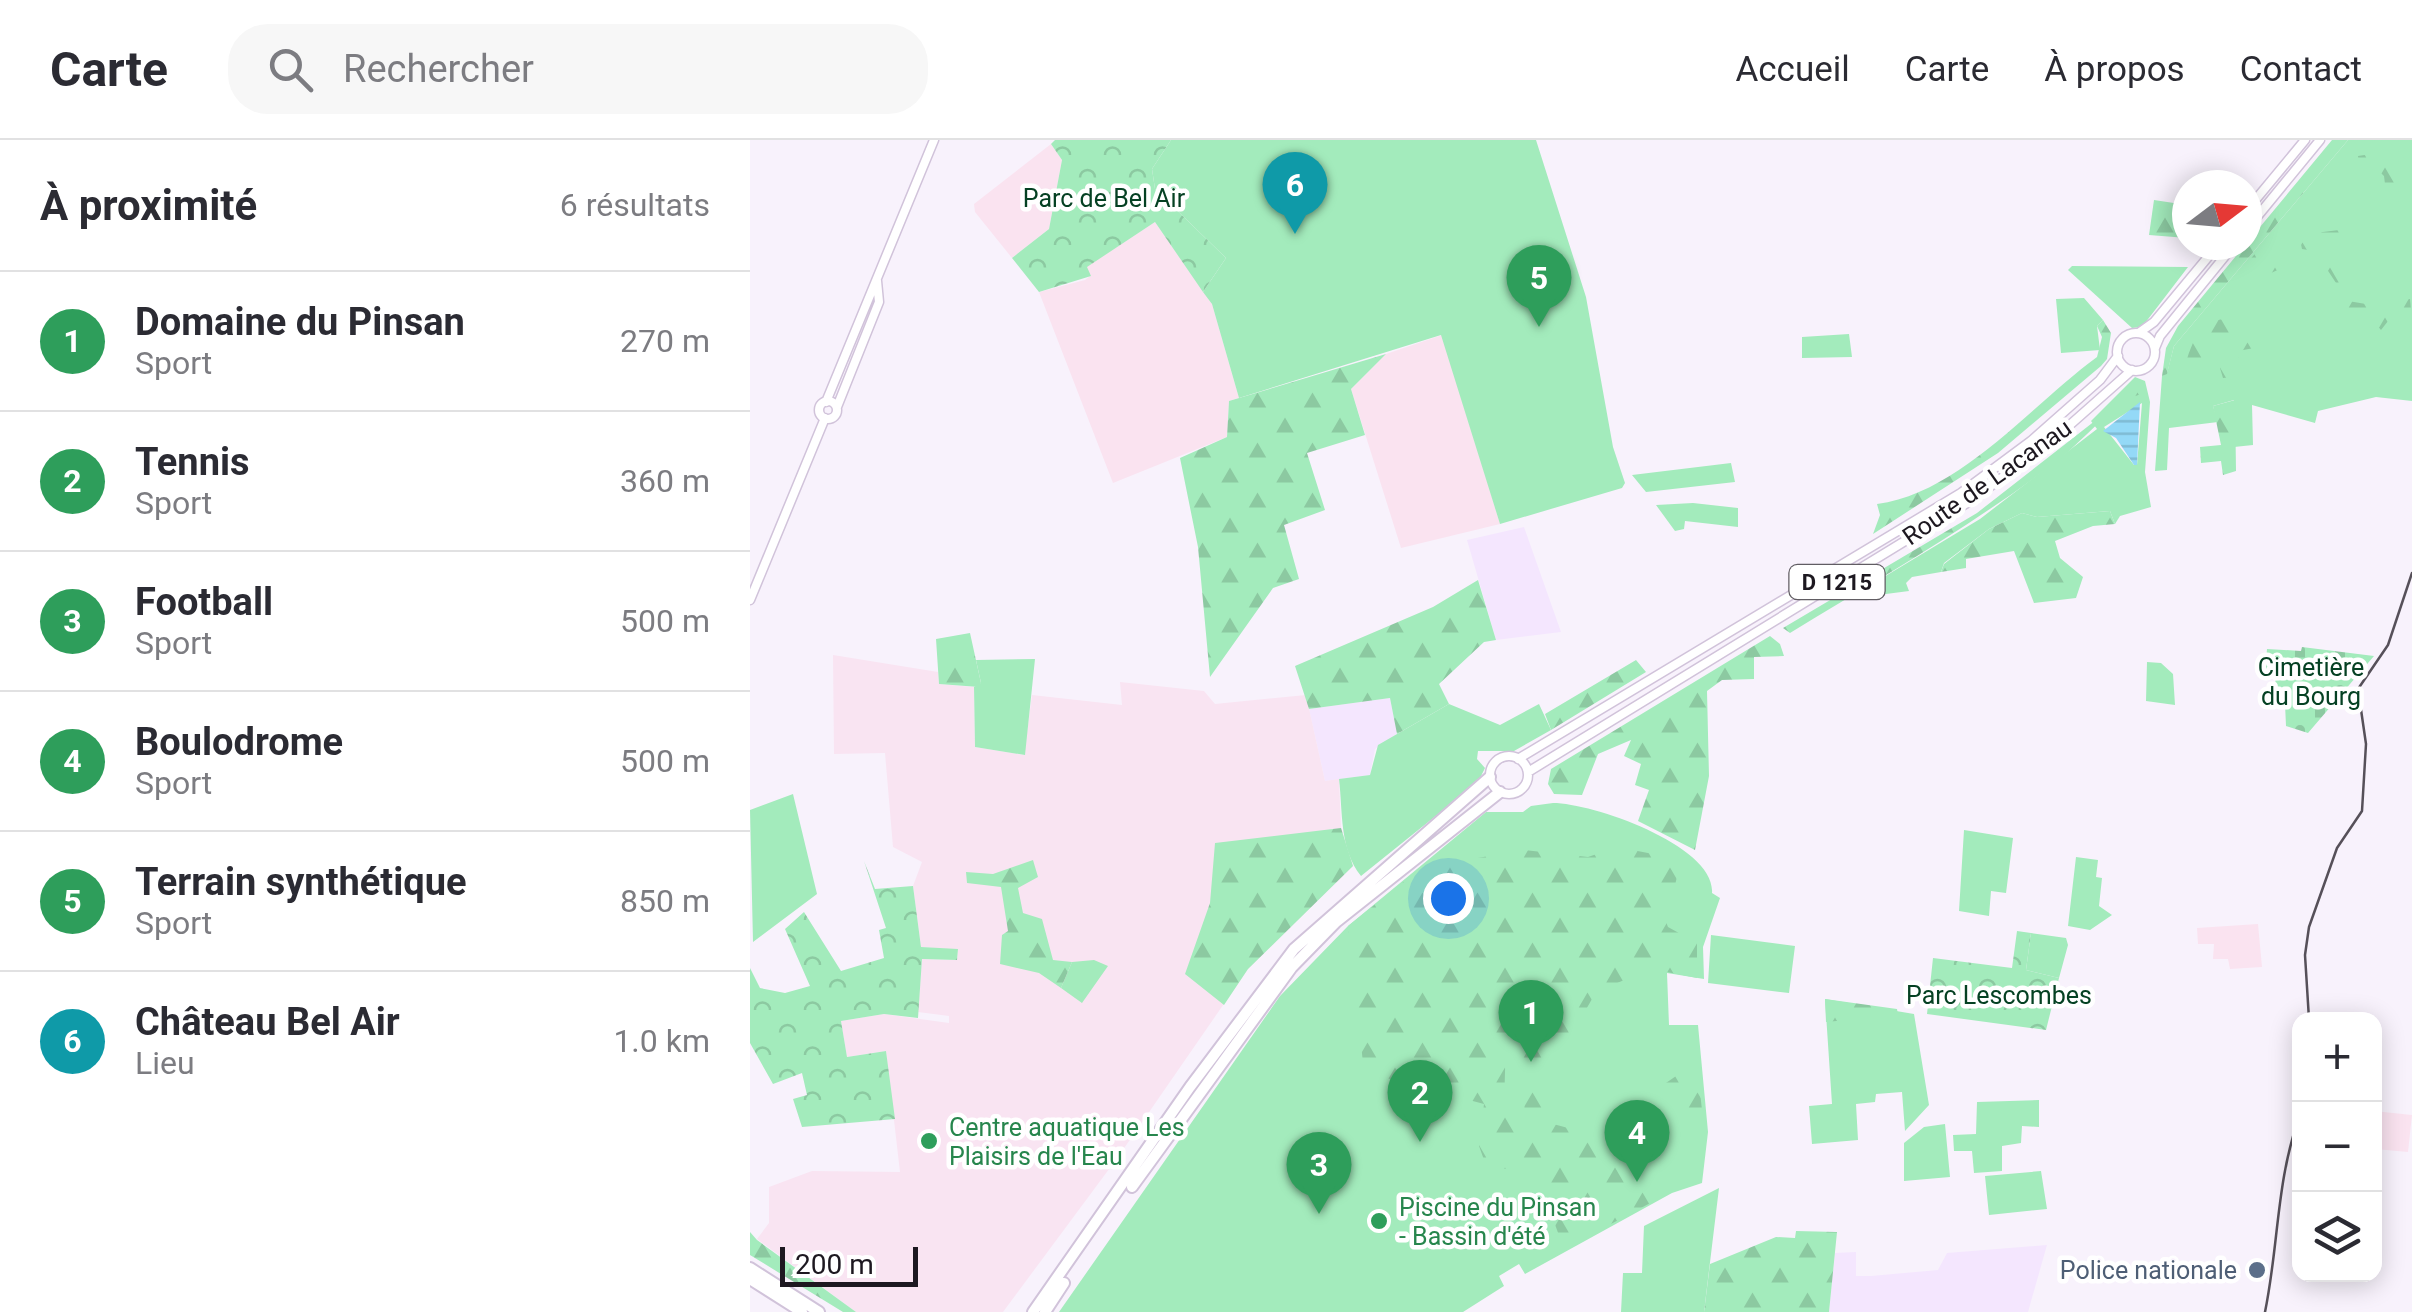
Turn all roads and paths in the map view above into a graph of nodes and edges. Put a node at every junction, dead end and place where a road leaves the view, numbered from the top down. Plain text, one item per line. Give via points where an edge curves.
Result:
1 (934, 140) edge
2 (2305, 140) edge
3 (2320, 140) edge
4 (2262, 192) edge
5 (2262, 211) edge
6 (2205, 260) edge
7 (2222, 260) edge
8 (877, 281) junction
9 (2140, 332) junction
10 (2156, 348) junction
11 (2118, 356) junction
12 (2132, 370) junction
13 (826, 402) junction
14 (836, 407) junction
15 (824, 418) junction
16 (750, 600) edge
17 (1518, 758) junction
18 (1528, 772) junction
19 (1490, 777) junction
20 (1500, 792) junction
21 (750, 1268) edge
22 (1061, 1281) junction
23 (750, 1282) edge
24 (791, 1312) edge
25 (802, 1312) edge
26 (819, 1312) edge
27 (1038, 1312) edge

1 - 8 main road
2 - 4 main road
3 - 5 main road
6 - 9 main road
7 - 10 main road
8 - 13 main road
8 - 14 main road via 881,296
9 - 10 main road
9 - 11 main road via 2122,339
10 - 12 main road via 2148,367
11 - 12 main road
11 - 17 main road, Route de Lacanau / D 1215 via 2032,441 1961,492
12 - 18 main road, Route de Lacanau / D 1215 via 2046,446 1967,503
13 - 14 main road
13 - 15 main road via 820,409
14 - 15 main road via 834,417
15 - 16 main road
17 - 18 main road
17 - 19 main road, Route de Lacanau via 1498,760
18 - 20 main road, Route de Lacanau via 1519,791
19 - 20 main road
19 - 22 highway via 1294,949 1190,1087
20 - 22 highway via 1336,922 1292,967
21 - 26 highway
22 - 27 highway
23 - 24 highway
23 - 25 highway

